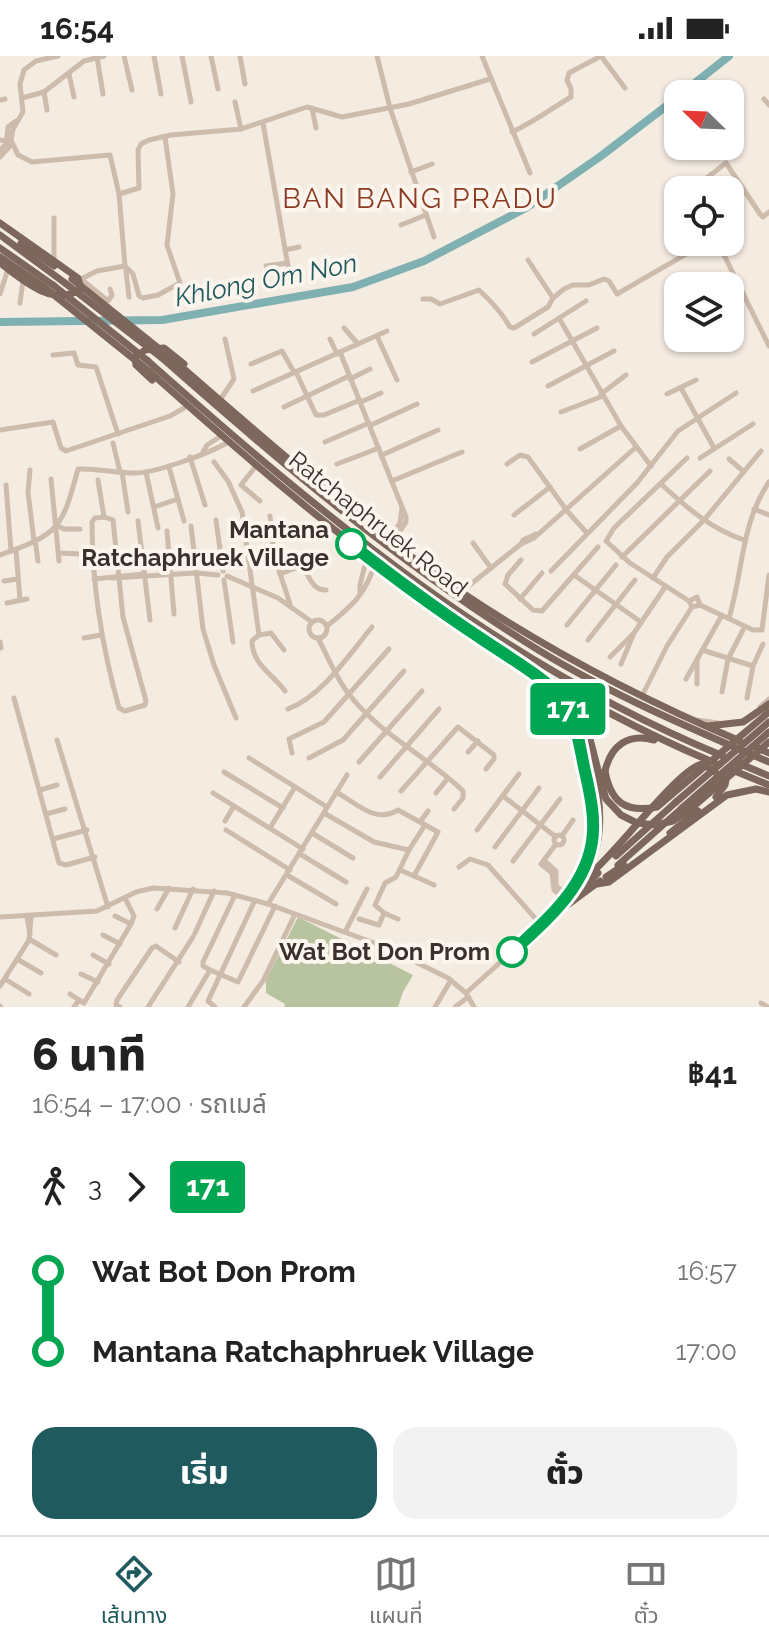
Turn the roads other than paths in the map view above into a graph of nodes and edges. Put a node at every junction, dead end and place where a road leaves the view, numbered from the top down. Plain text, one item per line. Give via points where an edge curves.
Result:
1 (58, 56) edge
2 (104, 56) edge
3 (124, 56) edge
4 (154, 56) edge
5 (182, 56) edge
6 (211, 56) edge
7 (240, 56) edge
8 (377, 56) edge
9 (482, 56) edge
10 (601, 56) edge
11 (47, 57) edge
12 (97, 57) edge
13 (69, 73) junction
14 (490, 79) junction
15 (245, 84) dead end
16 (625, 88) dead end
17 (218, 89) dead end
18 (132, 90) dead end
19 (44, 92) junction
20 (103, 94) dead end
21 (161, 94) dead end
22 (74, 97) dead end
23 (22, 98) junction
24 (764, 99) dead end
25 (191, 102) dead end
26 (235, 102) dead end
27 (769, 105) edge
28 (312, 108) junction
29 (390, 108) junction
30 (47, 110) dead end
31 (263, 123) junction
32 (316, 128) dead end
33 (241, 129) junction
34 (512, 132) junction
35 (165, 137) junction
36 (0, 140) edge
37 (10, 140) junction
38 (0, 150) edge
39 (0, 157) edge
40 (432, 164) dead end
41 (411, 172) junction
42 (530, 173) dead end
43 (709, 176) edge
44 (735, 176) edge
45 (744, 190) edge
46 (119, 194) junction
47 (769, 212) edge
48 (426, 215) junction
49 (54, 218) dead end
50 (0, 225) edge
51 (401, 225) dead end
52 (0, 235) edge
53 (434, 237) dead end
54 (299, 247) dead end
55 (0, 248) edge
56 (285, 250) junction
57 (683, 256) edge
58 (724, 256) edge
59 (0, 257) edge
60 (54, 260) junction
61 (528, 260) dead end
62 (0, 263) edge
63 (266, 266) dead end
64 (125, 268) junction
65 (4, 274) edge
66 (24, 280) junction
67 (74, 280) junction
68 (110, 289) dead end
69 (0, 294) edge
70 (129, 297) dead end
71 (553, 298) junction
72 (423, 299) dead end
73 (586, 301) dead end
74 (20, 303) dead end
75 (559, 318) junction
76 (344, 328) dead end
77 (597, 328) dead end
78 (387, 331) dead end
79 (534, 334) dead end
80 (377, 336) junction
81 (225, 339) dead end
82 (330, 339) dead end
83 (573, 342) junction
84 (358, 344) junction
85 (769, 346) edge
86 (150, 349) junction
87 (614, 351) dead end
88 (338, 353) junction
89 (53, 355) dead end
90 (532, 362) dead end
91 (251, 364) dead end
92 (586, 366) junction
93 (370, 369) dead end
94 (295, 372) junction
95 (626, 375) dead end
96 (350, 377) junction
97 (397, 380) dead end
98 (696, 380) dead end
99 (548, 386) dead end
100 (681, 388) junction
101 (253, 391) dead end
102 (381, 393) dead end
103 (736, 393) dead end
104 (667, 394) dead end
105 (602, 395) junction
106 (308, 396) junction
107 (222, 397) junction
108 (360, 401) junction
109 (417, 404) dead end
110 (284, 407) dead end
111 (184, 408) junction
112 (561, 412) dead end
113 (696, 419) junction
114 (370, 424) junction
115 (753, 424) dead end
116 (621, 426) junction
117 (0, 430) edge
118 (438, 430) dead end
119 (118, 434) junction
120 (221, 441) junction
121 (325, 442) dead end
122 (113, 443) dead end
123 (276, 447) junction
124 (379, 448) junction
125 (635, 448) junction
126 (714, 448) junction
127 (580, 449) dead end
128 (761, 451) dead end
129 (462, 452) dead end
130 (243, 455) junction
131 (382, 455) junction
132 (190, 457) junction
133 (687, 458) dead end
134 (700, 458) dead end
135 (729, 459) dead end
136 (214, 462) dead end
137 (337, 464) dead end
138 (507, 464) dead end
139 (256, 466) junction
140 (169, 467) junction
141 (652, 467) junction
142 (30, 470) dead end
143 (710, 471) dead end
144 (743, 471) junction
145 (121, 472) junction
146 (146, 472) junction
147 (51, 479) dead end
148 (98, 480) dead end
149 (392, 481) junction
150 (769, 482) edge
151 (661, 484) junction
152 (6, 485) dead end
153 (311, 486) junction
154 (550, 487) junction
155 (305, 495) junction
156 (178, 499) junction
157 (260, 501) dead end
158 (680, 502) junction
159 (205, 505) dead end
160 (154, 507) junction
161 (754, 509) junction
162 (567, 511) junction
163 (128, 512) dead end
164 (355, 512) junction
165 (514, 515) dead end
166 (769, 515) edge
167 (270, 516) dead end
168 (104, 517) junction
169 (216, 520) dead end
170 (704, 520) junction
171 (138, 521) dead end
172 (184, 521) dead end
173 (191, 526) dead end
174 (57, 527) junction
175 (158, 528) dead end
176 (80, 529) dead end
177 (167, 531) dead end
178 (587, 533) junction
179 (338, 535) junction
180 (34, 540) junction
181 (744, 540) junction
182 (391, 541) junction
183 (473, 543) dead end
184 (598, 547) dead end
185 (14, 550) junction
186 (81, 554) dead end
187 (0, 555) edge
188 (622, 557) junction
189 (371, 560) junction
190 (521, 560) dead end
191 (38, 561) dead end
192 (616, 565) dead end
193 (491, 568) junction
194 (551, 571) dead end
195 (196, 573) junction
196 (542, 573) dead end
197 (170, 574) junction
198 (280, 574) junction
199 (574, 575) junction
200 (769, 575) edge
201 (146, 576) junction
202 (223, 576) junction
203 (117, 577) junction
204 (653, 578) junction
205 (18, 579) junction
206 (94, 579) junction
207 (635, 580) dead end
208 (4, 581) dead end
209 (251, 585) junction
210 (665, 587) junction
211 (326, 590) dead end
212 (595, 591) junction
213 (461, 592) junction
214 (520, 599) junction
215 (7, 603) dead end
216 (691, 604) junction
217 (290, 605) junction
218 (700, 605) junction
219 (616, 606) junction
220 (174, 614) dead end
221 (722, 615) junction
222 (729, 618) junction
223 (150, 620) dead end
224 (312, 622) junction
225 (641, 622) junction
226 (567, 625) dead end
227 (327, 626) junction
228 (372, 627) dead end
229 (743, 630) dead end
230 (634, 633) junction
231 (101, 635) junction
232 (259, 635) junction
233 (84, 638) dead end
234 (318, 638) junction
235 (588, 640) dead end
236 (233, 642) dead end
237 (763, 644) dead end
238 (389, 649) dead end
239 (284, 650) dead end
240 (702, 650) junction
241 (610, 657) dead end
242 (697, 659) junction
243 (728, 659) junction
244 (514, 660) junction
245 (572, 660) junction
246 (621, 664) dead end
247 (753, 666) junction
248 (404, 671) dead end
249 (334, 672) junction
250 (686, 679) dead end
251 (697, 684) dead end
252 (285, 691) dead end
253 (422, 691) dead end
254 (615, 691) junction
255 (722, 692) dead end
256 (350, 695) junction
257 (642, 696) junction
258 (14, 698) dead end
259 (747, 698) dead end
260 (564, 700) junction
261 (769, 701) edge
262 (288, 709) dead end
263 (439, 709) dead end
264 (769, 712) edge
265 (367, 713) junction
266 (755, 716) junction
267 (236, 718) dead end
268 (692, 720) junction
269 (769, 722) edge
270 (706, 726) junction
271 (387, 730) junction
272 (769, 732) edge
273 (57, 740) dead end
274 (478, 741) junction
275 (672, 745) junction
276 (407, 746) junction
277 (769, 747) edge
278 (468, 752) dead end
279 (292, 753) dead end
280 (249, 758) dead end
281 (309, 758) dead end
282 (359, 762) dead end
283 (427, 762) junction
284 (769, 762) edge
285 (486, 769) dead end
286 (602, 771) junction
287 (224, 772) dead end
288 (519, 774) dead end
289 (347, 775) dead end
290 (769, 776) edge
291 (380, 777) dead end
292 (448, 778) junction
293 (57, 785) dead end
294 (295, 787) junction
295 (539, 788) dead end
296 (769, 788) edge
297 (40, 790) junction
298 (401, 791) dead end
299 (336, 792) junction
300 (213, 793) dead end
301 (436, 793) dead end
302 (503, 796) junction
303 (716, 797) junction
304 (560, 799) dead end
305 (679, 805) junction
306 (234, 806) junction
307 (283, 808) junction
308 (65, 809) dead end
309 (454, 809) dead end
310 (326, 810) junction
311 (428, 811) dead end
312 (522, 811) junction
313 (46, 814) junction
314 (573, 820) dead end
315 (225, 821) dead end
316 (422, 823) junction
317 (540, 825) junction
318 (270, 828) junction
319 (87, 830) junction
320 (226, 830) dead end
321 (477, 830) dead end
322 (312, 833) junction
323 (53, 839) junction
324 (558, 839) junction
325 (495, 847) dead end
326 (409, 850) junction
327 (301, 851) junction
328 (95, 857) junction
329 (353, 858) dead end
330 (513, 861) dead end
331 (459, 867) dead end
332 (400, 870) junction
333 (288, 872) junction
334 (414, 876) junction
335 (606, 877) junction
336 (583, 879) junction
337 (346, 882) dead end
338 (597, 884) junction
339 (434, 885) dead end
340 (169, 888) junction
341 (193, 889) junction
342 (367, 889) dead end
343 (214, 891) junction
344 (235, 895) junction
345 (566, 897) junction
346 (125, 898) junction
347 (255, 900) junction
348 (268, 904) junction
349 (336, 904) dead end
350 (275, 906) junction
351 (108, 907) junction
352 (561, 908) junction
353 (157, 909) dead end
354 (384, 913) junction
355 (295, 914) junction
356 (115, 916) dead end
357 (0, 917) edge
358 (29, 917) junction
359 (550, 918) junction
360 (359, 919) dead end
361 (398, 919) dead end
362 (131, 924) junction
363 (542, 926) junction
364 (175, 928) dead end
365 (345, 932) junction
366 (103, 935) dead end
367 (29, 936) junction
368 (120, 944) junction
369 (56, 955) dead end
370 (93, 955) dead end
371 (17, 959) junction
372 (179, 962) junction
373 (109, 964) junction
374 (210, 970) junction
375 (41, 973) dead end
376 (81, 974) dead end
377 (220, 975) junction
378 (5, 979) junction
379 (451, 980) junction
380 (98, 982) junction
381 (0, 986) edge
382 (29, 994) dead end
383 (70, 994) dead end
384 (467, 995) junction
385 (84, 1003) edge
386 (761, 1003) dead end
387 (74, 1007) edge
388 (120, 1007) edge
389 (148, 1007) edge
390 (188, 1007) edge
391 (215, 1007) edge
392 (244, 1007) edge
393 (435, 1007) edge
394 (455, 1007) edge
395 (474, 1007) edge
396 (768, 1007) edge

1 - 11 street
2 - 12 street
3 - 18 street
4 - 21 street
5 - 25 street
6 - 17 street
7 - 15 street
8 - 29 street
9 - 14 street
10 - 16 street
10 - 34 street via 571,71 571,97
11 - 23 street via 24,70
12 - 13 street
12 - 20 street
13 - 19 street
13 - 22 street
14 - 29 street
14 - 34 street
19 - 23 street
19 - 30 street
23 - 37 street via 23,112
24 - 27 street
26 - 33 street
28 - 29 street via 342,117
28 - 31 street
28 - 32 street
29 - 41 street
31 - 33 street
31 - 56 street
33 - 35 street
34 - 42 street
35 - 46 street via 141,144 139,188
35 - 64 street via 173,194 167,245 180,283 143,298
36 - 37 street
37 - 38 street
37 - 39 street
37 - 46 street via 18,155 32,162 109,154
40 - 41 street
41 - 48 street
43 - 44 street via 726,163
45 - 47 street via 763,217
46 - 64 street
48 - 51 street
48 - 53 street
49 - 60 street
50 - 60 main road
50 - 67 main road
52 - 67 main road, Ratchaphruek Road
54 - 56 street
55 - 155 main road, Ratchaphruek Road, bridge via 148,361
56 - 63 street via 287,264
57 - 71 street via 617,294 604,279 573,285
58 - 85 street
59 - 130 main road, bridge via 150,372
60 - 67 main road
61 - 71 street
62 - 65 main road
64 - 67 street
64 - 70 street
65 - 66 main road
65 - 69 street
66 - 67 main road via 60,296 80,290 82,285
66 - 74 street
67 - 68 street via 108,301
67 - 86 main road, Ratchaphruek Road, bridge
67 - 123 main road, bridge
71 - 72 street via 547,308 512,328 479,290 440,304
73 - 75 street
75 - 79 street
75 - 83 street
76 - 84 street
77 - 83 street
78 - 80 street
80 - 84 street
80 - 97 street
81 - 107 street via 234,379
82 - 88 street
83 - 90 street
83 - 92 street
84 - 88 street
86 - 107 main road via 169,351
86 - 111 main road via 136,354 136,365
86 - 153 main road, Ratchaphruek Road, bridge
87 - 92 street
88 - 94 street
88 - 96 street
89 - 119 street via 74,353 78,365 96,367
91 - 94 street via 282,351
92 - 99 street
92 - 105 street
93 - 96 street
94 - 101 street
94 - 106 street
95 - 105 street
96 - 106 street
96 - 108 street
98 - 100 street
100 - 104 street
100 - 113 street
102 - 108 street
103 - 113 street
105 - 112 street
105 - 116 street
106 - 108 street via 319,416
106 - 110 street
107 - 123 main road
108 - 114 street
109 - 114 street
111 - 119 street
111 - 120 main road
113 - 126 street
113 - 141 street via 671,439
114 - 121 street
114 - 124 street
115 - 126 street
116 - 125 street
116 - 127 street
117 - 119 street via 53,422 66,451
118 - 131 street
120 - 130 main road
120 - 132 street via 210,453
122 - 145 street
123 - 164 main road
124 - 131 street
124 - 137 street
125 - 141 street
125 - 162 street
126 - 134 street
128 - 144 street
129 - 149 street
130 - 139 main road
131 - 149 street
132 - 140 street
132 - 159 street
133 - 151 street
135 - 144 street
136 - 209 street via 239,504
138 - 154 street via 520,455 528,457
139 - 157 street via 241,485
139 - 179 main road
140 - 146 street
140 - 156 street
141 - 178 street
142 - 180 street
143 - 158 street
144 - 170 street
145 - 146 street
145 - 163 street
145 - 174 street via 78,469
146 - 160 street
147 - 174 street
148 - 168 street
149 - 182 street via 402,507
150 - 161 street
151 - 158 street
151 - 188 street via 607,537
152 - 185 street
153 - 164 main road
153 - 254 main road, Ratchaphruek Road via 456,597
154 - 162 street
154 - 165 street
155 - 179 main road
155 - 290 main road, Ratchaphruek Road via 379,556 517,652 642,720
156 - 160 street
156 - 172 street
158 - 170 street
158 - 188 street
160 - 175 street
161 - 166 street
161 - 181 street
162 - 178 street
162 - 193 street
164 - 182 main road
167 - 198 street
168 - 203 street via 113,520
168 - 206 street via 92,522
169 - 202 street
170 - 181 street
170 - 204 street
171 - 201 street
173 - 195 street
174 - 176 street
174 - 180 street
174 - 186 street via 59,557
177 - 197 street
178 - 194 street
179 - 189 main road
180 - 185 street
180 - 191 street
181 - 222 street
182 - 213 main road
183 - 193 street
184 - 199 street
185 - 187 street
185 - 205 street
188 - 204 street
189 - 227 street via 369,586
189 - 244 main road
190 - 214 street via 505,584
192 - 212 street
193 - 213 street
195 - 197 street
195 - 202 street
195 - 267 street via 208,647
196 - 214 street
197 - 201 street
197 - 220 street
198 - 211 street via 301,566 311,583
198 - 217 street
199 - 212 street
199 - 214 street via 542,611
200 - 222 street via 762,630
201 - 203 street
201 - 223 street
202 - 209 street
202 - 236 street
203 - 206 street
203 - 231 street via 145,705 119,708
204 - 210 street
205 - 208 street
205 - 215 street via 23,600
206 - 231 street
207 - 219 street
209 - 217 street
209 - 232 street
210 - 216 street
210 - 225 street
212 - 219 street
212 - 226 street
213 - 245 main road
216 - 218 street
216 - 218 street via 697,597
216 - 257 street
217 - 224 street
218 - 221 street
219 - 225 street
219 - 235 street
221 - 222 street
221 - 240 street
224 - 227 street
224 - 234 street via 310,632
225 - 230 street
227 - 234 street
228 - 249 street
229 - 243 street
230 - 241 street
230 - 246 street
231 - 233 street
232 - 239 street via 275,635
232 - 252 street via 252,641 253,652
234 - 249 street
237 - 247 street
238 - 256 street
240 - 242 street
240 - 243 street
242 - 250 street
242 - 251 street
243 - 247 street
243 - 255 street
244 - 260 main road
244 - 275 main road
245 - 254 main road
245 - 257 main road
247 - 259 street
248 - 265 street
249 - 256 street
249 - 262 street via 307,699
253 - 271 street
254 - 284 main road, Ratchaphruek Road
256 - 265 street
256 - 279 street via 324,722 289,739
257 - 268 main road
258 - 297 street
260 - 286 main road via 583,722
260 - 336 main road via 583,734 598,806 598,843
260 - 345 street via 579,741 593,821 589,858
261 - 266 main road
261 - 268 street via 741,719
263 - 276 street
264 - 286 main road, bridge via 657,807 642,810 618,802
265 - 271 street
265 - 281 street via 343,740
266 - 270 main road via 734,725
266 - 277 main road via 756,736
268 - 270 main road
269 - 305 main road, bridge
270 - 277 main road
271 - 276 street
271 - 282 street
272 - 305 main road, bridge
273 - 319 street
274 - 278 street
274 - 283 street via 458,727
274 - 285 street via 495,757
275 - 286 main road via 632,738 609,755
275 - 296 main road
276 - 283 street
276 - 291 street
277 - 286 main road, bridge via 688,811 656,825 621,815 606,799
280 - 294 street
283 - 292 street
283 - 298 street
287 - 307 street
288 - 302 street
289 - 299 street
292 - 301 street
292 - 309 street via 465,795
293 - 297 street
294 - 307 street
294 - 310 street
295 - 312 street
296 - 303 main road via 738,787
296 - 338 main road via 727,795 609,882
297 - 313 street
299 - 310 street
299 - 316 street via 377,816 398,810
300 - 306 street
302 - 312 street
302 - 321 street
303 - 335 main road
303 - 336 main road via 726,780 703,764 692,767
304 - 317 street
305 - 335 main road
305 - 352 main road
306 - 315 street
306 - 318 street
307 - 318 street
308 - 313 street
310 - 322 street
310 - 326 street via 374,842
311 - 316 street
312 - 317 street
312 - 325 street
313 - 323 street
314 - 324 street
316 - 326 street
316 - 334 street via 439,834
317 - 324 street
317 - 330 street
318 - 327 street
319 - 323 street
319 - 328 street
320 - 333 street
322 - 327 street
322 - 329 street
323 - 328 street via 63,866
324 - 345 street via 543,862 552,873 554,890
326 - 332 street
327 - 333 street
327 - 337 street
328 - 351 street
331 - 363 street via 470,859 487,864
332 - 334 street
332 - 354 street via 385,883 375,905
333 - 348 street
333 - 349 street
334 - 339 street
335 - 338 main road
336 - 352 main road
338 - 359 main road
340 - 341 street
340 - 346 street
340 - 353 street
341 - 343 street
341 - 364 street
342 - 365 street
343 - 344 street
343 - 372 street
344 - 347 street
344 - 374 street via 203,962
345 - 359 street
346 - 351 street
346 - 362 street via 134,916
347 - 348 street
347 - 377 street
348 - 350 street
350 - 355 street
350 - 377 street via 238,982
351 - 358 street
352 - 359 main road
354 - 360 street via 378,926
354 - 361 street
355 - 365 street
355 - 392 street via 263,981
356 - 362 street
357 - 358 street
358 - 367 street
359 - 363 street
362 - 368 street
363 - 384 street
365 - 379 street
366 - 368 street
367 - 369 street
367 - 371 street
368 - 373 street
370 - 373 street
371 - 375 street
371 - 378 street
372 - 388 street via 152,948 117,1000
372 - 389 street
373 - 380 street
374 - 377 street
374 - 390 street
376 - 380 street
377 - 391 street via 207,1002
378 - 381 street
378 - 382 street
379 - 384 street
379 - 393 street
380 - 385 street
383 - 385 street
384 - 394 street
384 - 395 street
385 - 387 street
386 - 396 street

